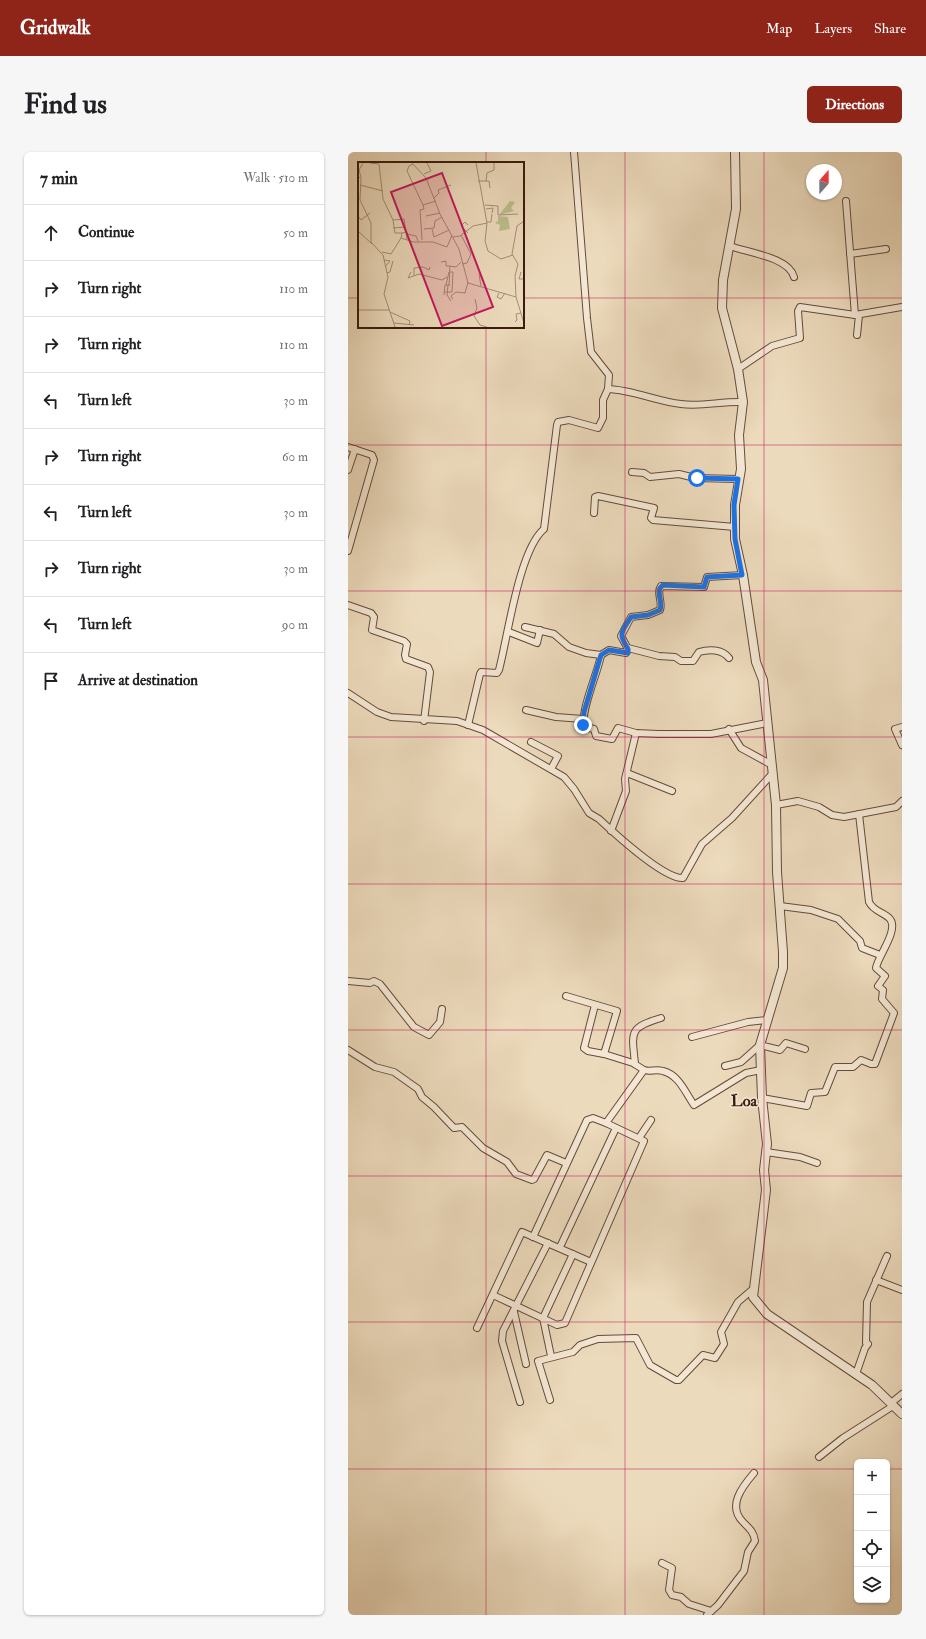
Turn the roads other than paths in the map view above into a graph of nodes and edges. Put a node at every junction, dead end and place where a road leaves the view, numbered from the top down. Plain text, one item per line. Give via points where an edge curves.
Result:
1 (574, 152) edge
2 (735, 152) edge
3 (846, 201) dead end
4 (730, 246) junction
5 (886, 249) dead end
6 (850, 254) junction
7 (794, 277) dead end
8 (902, 307) edge
9 (857, 315) junction
10 (857, 335) dead end
11 (738, 369) junction
12 (608, 389) junction
13 (743, 402) junction
14 (348, 447) edge
15 (355, 449) junction
16 (348, 470) edge
17 (632, 472) dead end
18 (738, 479) junction
19 (594, 513) dead end
20 (735, 528) junction
21 (350, 536) edge
22 (348, 551) edge
23 (742, 575) junction
24 (348, 605) edge
25 (526, 627) dead end
26 (540, 630) junction
27 (509, 632) junction
28 (628, 648) junction
29 (601, 655) junction
30 (729, 658) dead end
31 (348, 693) edge
32 (526, 710) dead end
33 (584, 719) junction
34 (424, 720) junction
35 (767, 723) junction
36 (468, 725) junction
37 (902, 727) edge
38 (729, 729) junction
39 (636, 733) junction
40 (531, 742) dead end
41 (902, 745) edge
42 (551, 769) junction
43 (772, 769) junction
44 (627, 774) junction
45 (672, 790) dead end
46 (902, 801) edge
47 (776, 805) junction
48 (859, 814) junction
49 (611, 831) junction
50 (780, 906) junction
51 (880, 955) junction
52 (348, 981) edge
53 (566, 996) dead end
54 (595, 1006) junction
55 (442, 1009) dead end
56 (660, 1018) dead end
57 (767, 1018) junction
58 (692, 1037) dead end
59 (760, 1045) junction
60 (805, 1049) dead end
61 (348, 1050) edge
62 (604, 1054) junction
63 (635, 1064) junction
64 (725, 1066) dead end
65 (644, 1070) junction
66 (761, 1070) junction
67 (762, 1098) junction
68 (651, 1120) dead end
69 (606, 1123) junction
70 (616, 1128) junction
71 (638, 1138) junction
72 (766, 1152) junction
73 (566, 1163) junction
74 (817, 1163) dead end
75 (533, 1237) junction
76 (548, 1243) junction
77 (560, 1248) junction
78 (573, 1254) junction
79 (887, 1256) dead end
80 (591, 1262) junction
81 (876, 1280) junction
82 (753, 1289) junction
83 (902, 1290) edge
84 (493, 1295) junction
85 (516, 1309) junction
86 (543, 1318) junction
87 (477, 1328) dead end
88 (551, 1356) junction
89 (526, 1364) dead end
90 (856, 1374) junction
91 (902, 1394) edge
92 (550, 1400) dead end
93 (520, 1402) dead end
94 (892, 1404) junction
95 (902, 1414) edge
96 (819, 1457) dead end
97 (754, 1473) dead end
98 (662, 1563) dead end
99 (709, 1613) edge

1 - 12 street via 591,352 610,376
2 - 4 street via 736,203
3 - 6 street
4 - 7 street via 782,262 792,270
4 - 11 street via 722,308
5 - 6 street
6 - 9 street
8 - 9 street
9 - 10 street
9 - 11 street via 800,307 800,338 772,346
11 - 13 street
12 - 13 street via 619,389 679,404
12 - 27 street via 602,400 603,418 598,428 569,420 558,422 544,529 534,539 528,555 517,588
13 - 18 street via 739,435 741,469
14 - 15 street
15 - 16 street
15 - 21 street via 372,455 374,460
17 - 18 street via 644,473 650,477 679,474 695,478
18 - 20 street via 734,505
19 - 20 street via 595,497 598,496 653,508 653,520
20 - 23 street
21 - 22 street
23 - 28 street via 707,577 704,587 661,586 660,610 648,615 631,617 621,633 621,638
23 - 35 street via 756,662 762,680
24 - 34 street via 371,613 374,617 372,630 404,640 407,644 406,659 428,667 430,672
25 - 26 street
26 - 27 street via 537,643
26 - 29 street via 554,634 570,647
27 - 36 street via 497,673 480,674
28 - 29 street via 626,653 609,650
28 - 30 street via 659,656 675,657 683,661 693,661 699,652 710,650 722,652
29 - 33 street
31 - 34 street via 377,712 391,717
32 - 33 street via 556,717
33 - 39 street via 584,726 594,729 597,736 612,739 619,727
34 - 36 street via 457,721
35 - 38 street
35 - 43 street
36 - 42 street via 483,730
37 - 41 street via 895,729
38 - 39 street via 711,734
38 - 43 street via 741,748
39 - 44 street
40 - 42 street via 558,756
42 - 49 street via 564,777 589,813
43 - 47 street
43 - 49 street via 732,818 702,844 683,878 674,878 653,865
44 - 45 street
44 - 49 street via 626,791
46 - 48 street via 896,807
47 - 48 street via 798,801 819,807 837,817
47 - 50 street
48 - 51 street via 869,902 874,909 890,918 892,925 892,932
50 - 51 street via 832,916 860,941 862,948
50 - 57 street via 783,968
51 - 67 street via 876,968 886,977 878,986 883,990 882,999 894,1013 875,1064 861,1060 853,1066 835,1067 825,1092 812,1092 808,1105 805,1106
52 - 55 street via 379,983 414,1027 429,1035 440,1022
53 - 54 street
54 - 62 street via 584,1048
54 - 62 street via 615,1010 617,1013
56 - 63 street via 640,1025 634,1034
57 - 58 street
57 - 59 street
59 - 60 street via 780,1050 786,1043
59 - 64 street via 741,1062
59 - 66 street
61 - 73 street via 375,1067 394,1072 418,1089 422,1097 454,1128 462,1127 483,1148 507,1162 516,1174 531,1180 536,1176 545,1156
62 - 63 street
63 - 65 street
65 - 66 street via 663,1071 672,1075 694,1105 746,1073
65 - 69 street
66 - 67 street
67 - 72 street
68 - 71 street
69 - 70 street
69 - 73 street via 589,1118
70 - 71 street
70 - 77 street
71 - 80 street via 644,1141
72 - 74 street via 800,1157
72 - 82 street via 765,1208
73 - 75 street
75 - 76 street
75 - 84 street via 522,1232
76 - 77 street
76 - 85 street
77 - 78 street
78 - 80 street
78 - 86 street
79 - 81 street
80 - 86 street via 565,1323 557,1325
81 - 83 street
81 - 90 street via 867,1302 868,1344
82 - 88 street via 737,1303 721,1334 724,1344 714,1358 703,1355 679,1380 650,1365 637,1339 633,1337 598,1339 580,1344 573,1352
82 - 90 street via 753,1297 767,1314
84 - 85 street
84 - 87 street
85 - 86 street
85 - 89 street
85 - 93 street via 503,1331 502,1341
86 - 88 street
88 - 92 street via 538,1361
90 - 94 street
91 - 94 street
94 - 95 street
94 - 96 street
97 - 99 street via 740,1490 736,1502 738,1517 753,1532 754,1540 748,1552 745,1569
98 - 99 street via 672,1569 669,1590 672,1595 681,1597

